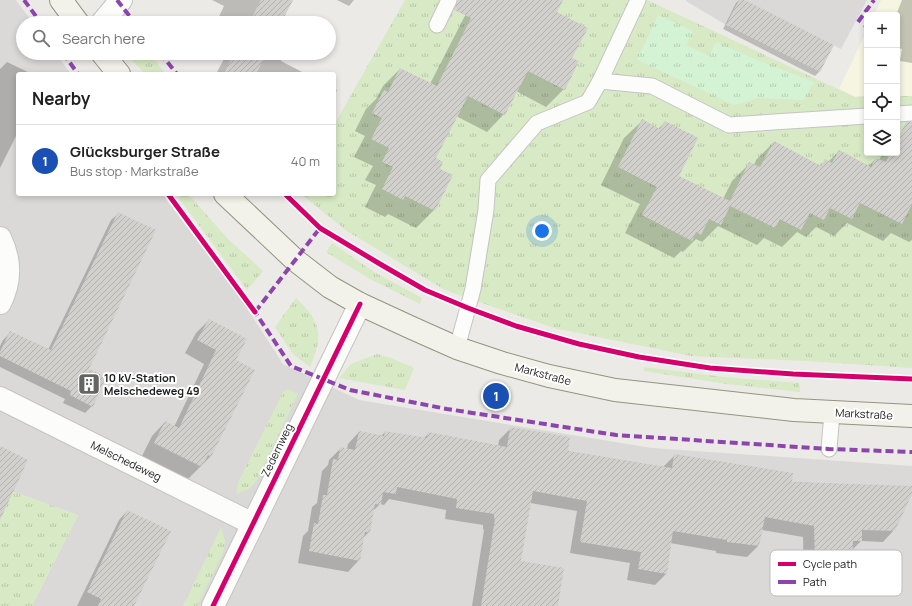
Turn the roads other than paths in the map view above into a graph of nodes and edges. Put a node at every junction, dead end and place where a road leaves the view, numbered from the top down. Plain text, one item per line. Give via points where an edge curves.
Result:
1 (61, 0) edge
2 (121, 0) edge
3 (449, 0) edge
4 (638, 0) edge
5 (73, 16) edge
6 (108, 16) edge
7 (438, 25) dead end
8 (108, 60) edge
9 (117, 72) edge
10 (600, 81) junction
11 (912, 113) edge
12 (900, 114) edge
13 (864, 116) edge
14 (228, 196) edge
15 (0, 238) edge
16 (0, 303) edge
17 (360, 304) junction
18 (457, 348) junction
19 (0, 398) edge
20 (832, 412) junction
21 (912, 416) edge
22 (829, 449) dead end
23 (252, 524) junction
24 (214, 606) edge

1 - 5 main road
2 - 6 street
3 - 7 lane
4 - 10 lane
8 - 9 main road
10 - 13 lane via 652,86 728,125
10 - 18 lane via 588,102 537,123 488,180 486,210 473,289
11 - 12 lane
14 - 17 main road, Markstraße via 296,260 330,287
15 - 16 street via 9,261 9,276
17 - 18 main road, Markstraße
17 - 23 street, Zedernweg
18 - 20 main road, Markstraße via 549,376 615,390
19 - 23 street, Melschedeweg
20 - 21 main road, Markstraße
20 - 22 lane
23 - 24 street, Zedernweg

